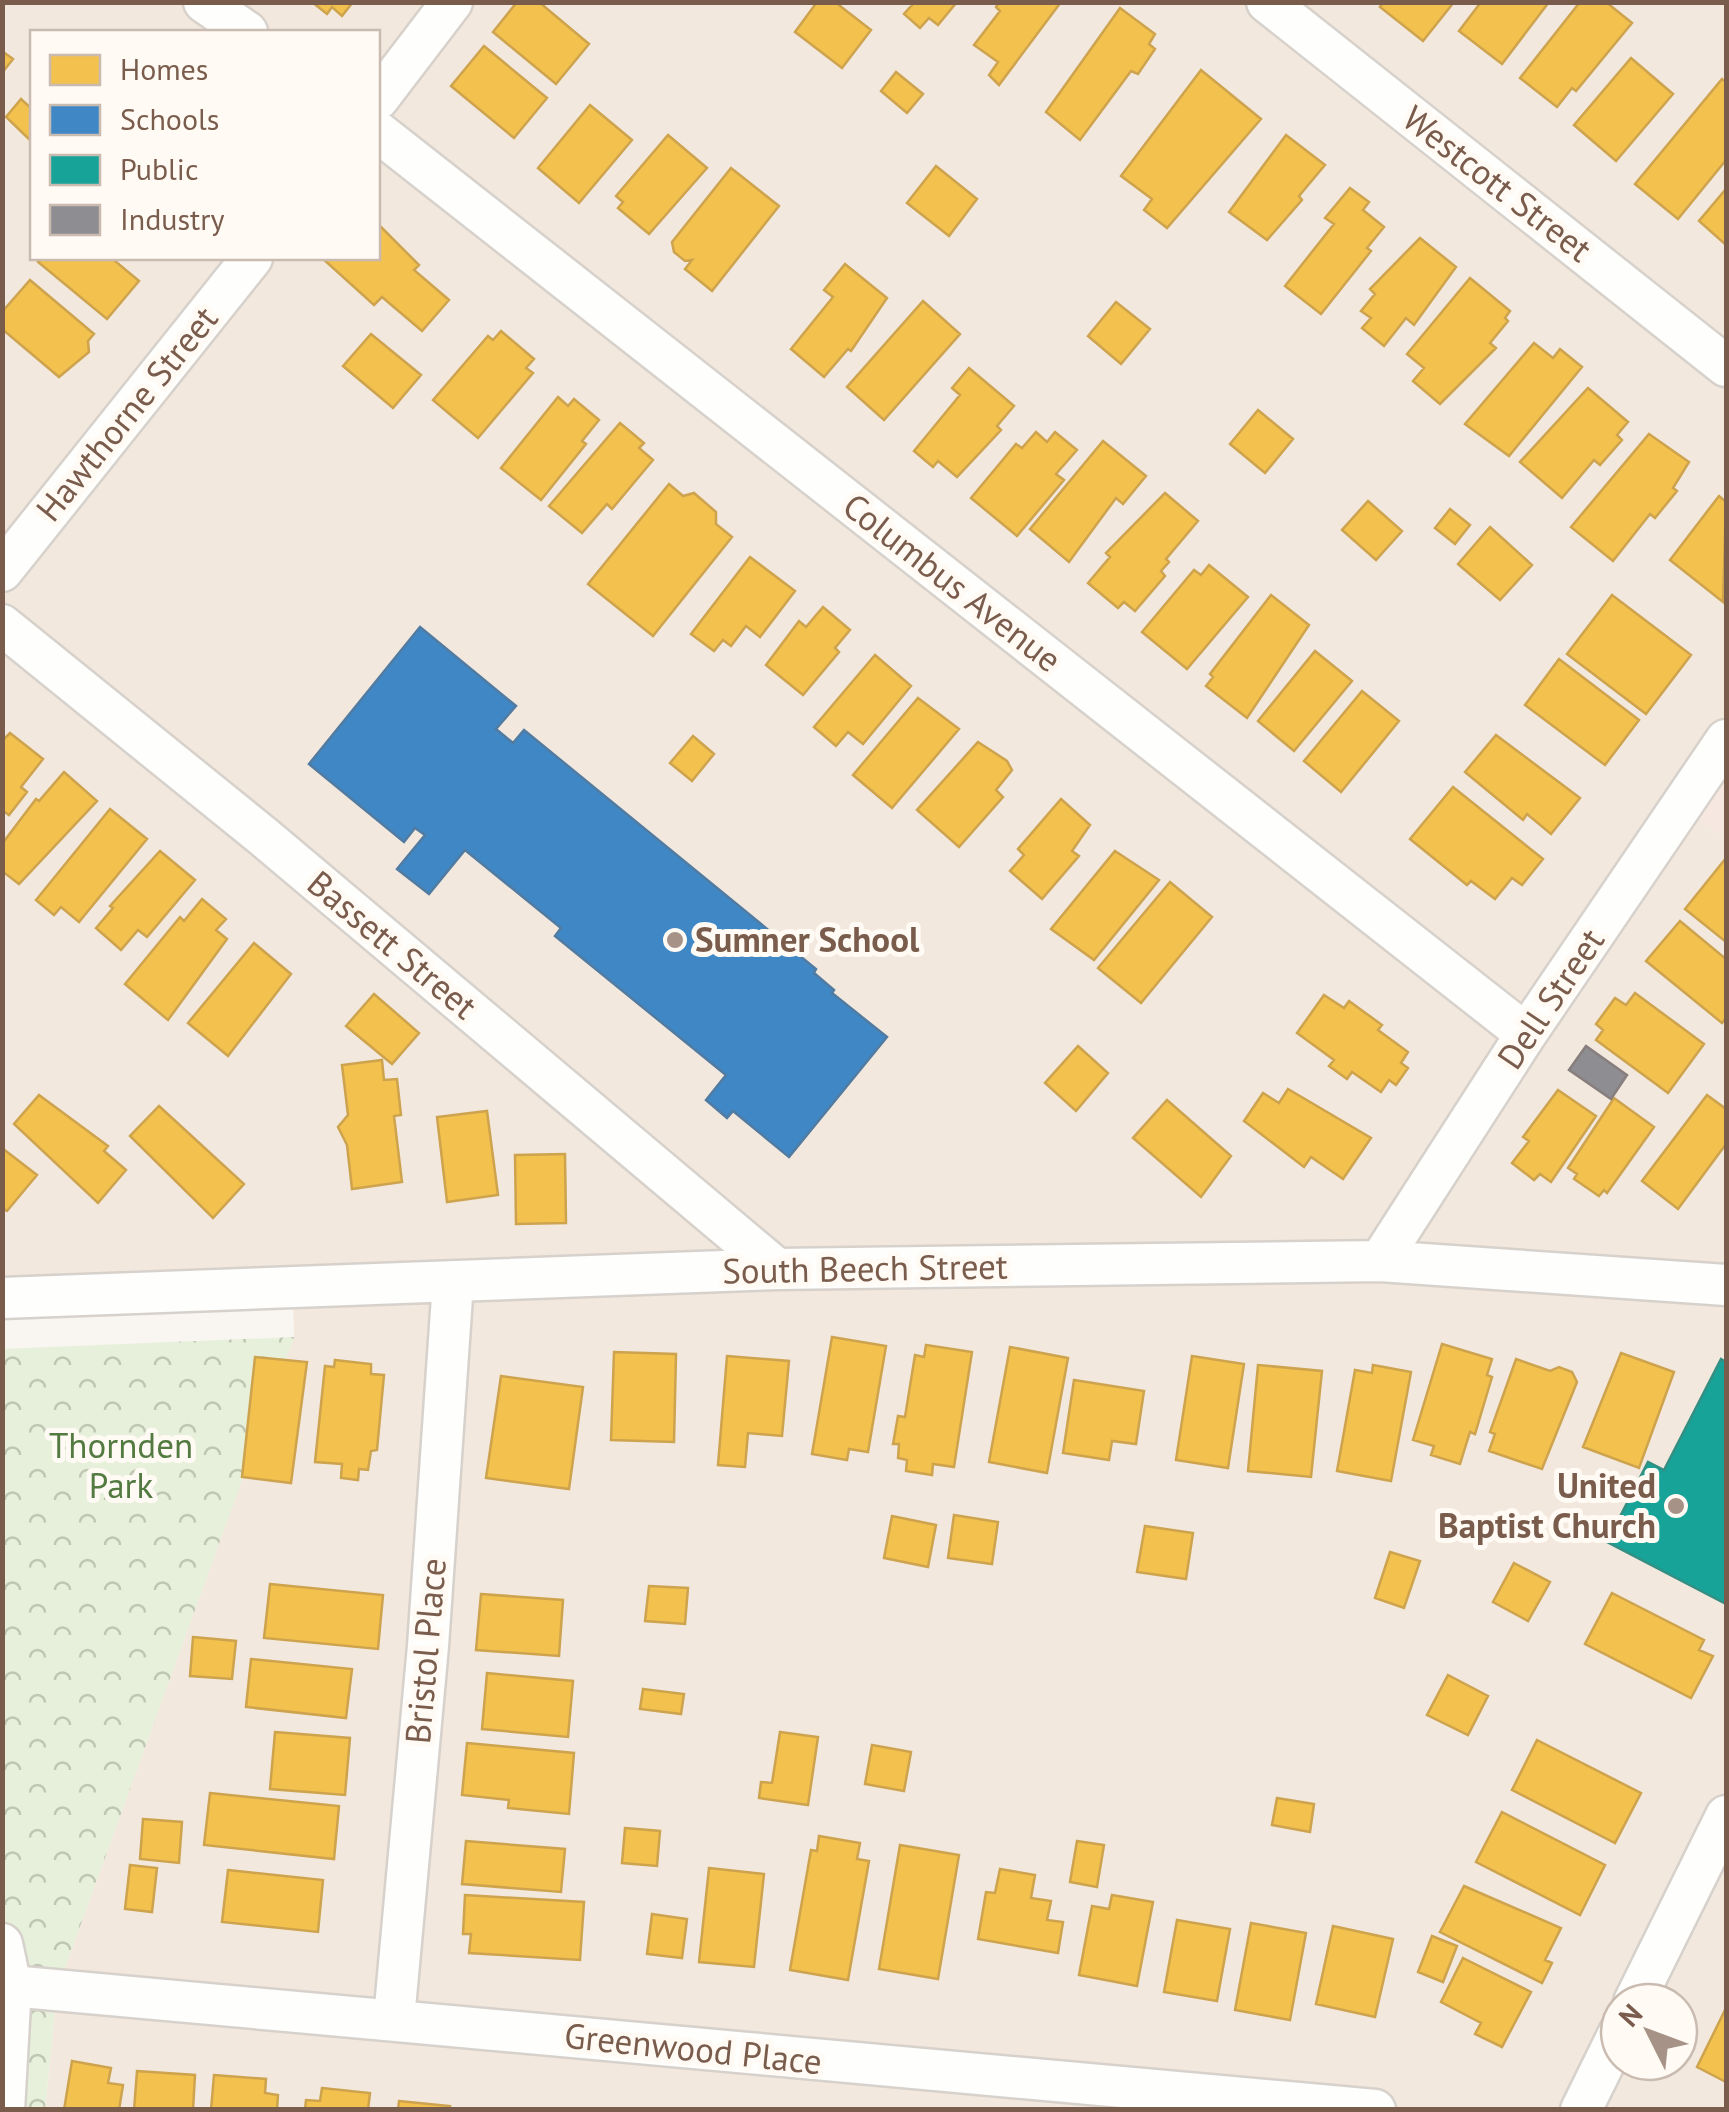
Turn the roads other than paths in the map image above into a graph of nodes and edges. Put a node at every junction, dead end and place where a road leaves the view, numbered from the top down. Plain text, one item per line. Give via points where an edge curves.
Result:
1 (204, 2) edge
2 (452, 2) edge
3 (1266, 2) edge
4 (244, 30) edge
5 (380, 96) edge
6 (380, 134) edge
7 (250, 260) edge
8 (1726, 366) edge
9 (2, 571) edge
10 (2, 625) edge
11 (1726, 740) edge
12 (1526, 1034) junction
13 (1380, 1261) junction
14 (777, 1269) junction
15 (453, 1282) junction
16 (1726, 1285) edge
17 (2, 1298) edge
18 (1726, 1816) edge
19 (2, 1944) edge
20 (1644, 1982) edge
21 (11, 1986) junction
22 (394, 2019) junction
23 (1599, 2074) edge
24 (4, 2110) edge
25 (1376, 2110) edge
26 (1581, 2110) edge

1 - 4 street
2 - 5 street
3 - 8 street, Westcott Street
6 - 12 street, Columbus Avenue
7 - 9 street, Hawthorne Street
10 - 14 street, Bassett Street
11 - 12 street, Dell Street
12 - 13 street, Dell Street
13 - 14 street, South Beech Street
13 - 16 street, South Beech Street
14 - 15 street, South Beech Street
15 - 17 street, South Beech Street
15 - 22 street, Bristol Place
18 - 20 street
19 - 21 street
21 - 22 street, Greenwood Place
21 - 24 street
22 - 25 street, Greenwood Place
23 - 26 street

